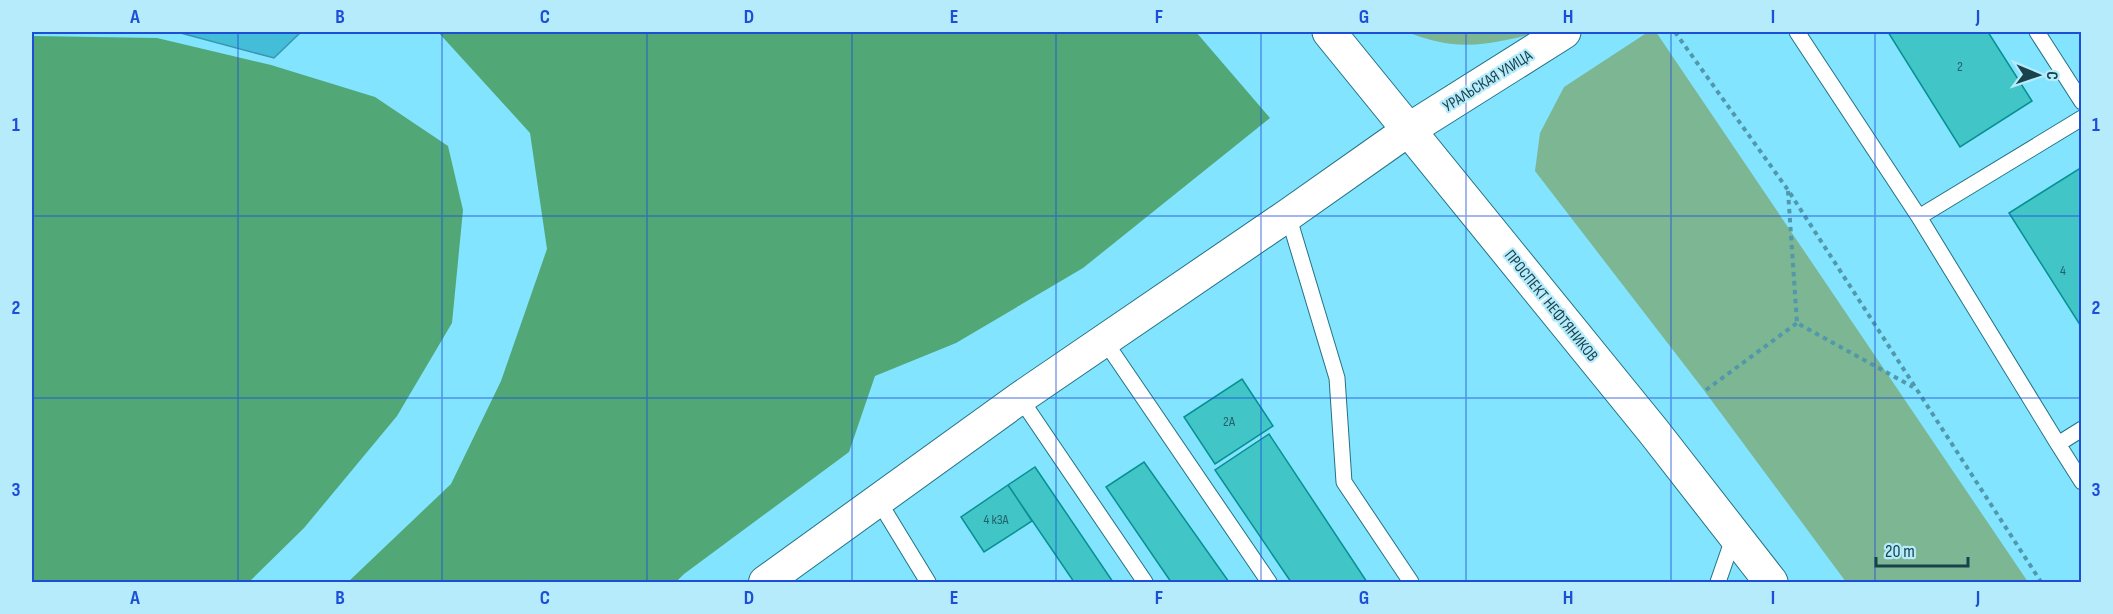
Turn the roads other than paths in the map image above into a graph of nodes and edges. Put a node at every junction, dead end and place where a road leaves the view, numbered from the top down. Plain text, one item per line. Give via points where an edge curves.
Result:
1 (1329, 32) edge
2 (1564, 32) edge
3 (1797, 32) edge
4 (2037, 32) edge
5 (2082, 102) edge
6 (2082, 118) edge
7 (1410, 129) junction
8 (1288, 215) junction
9 (1919, 217) junction
10 (1104, 340) junction
11 (1020, 398) junction
12 (2082, 429) edge
13 (2058, 444) junction
14 (2082, 482) edge
15 (878, 500) junction
16 (1734, 536) junction
17 (765, 582) edge
18 (928, 582) edge
19 (1145, 582) edge
20 (1269, 582) edge
21 (1411, 582) edge
22 (1718, 582) edge
23 (1771, 582) edge

1 - 7 main road, ПРОСПЕКТ НЕФТЯНИКОВ
2 - 7 main road, УРАЛЬСКАЯ УЛИЦА
3 - 9 lane
4 - 5 lane
6 - 9 lane
7 - 8 street
7 - 16 main road, ПРОСПЕКТ НЕФТЯНИКОВ
8 - 10 street
8 - 21 lane via 1337,378 1344,482
9 - 13 lane
10 - 11 street
10 - 20 lane
11 - 15 street
11 - 19 lane
12 - 13 lane
13 - 14 lane
15 - 17 street
15 - 18 lane
16 - 22 lane
16 - 23 main road, ПРОСПЕКТ НЕФТЯНИКОВ

